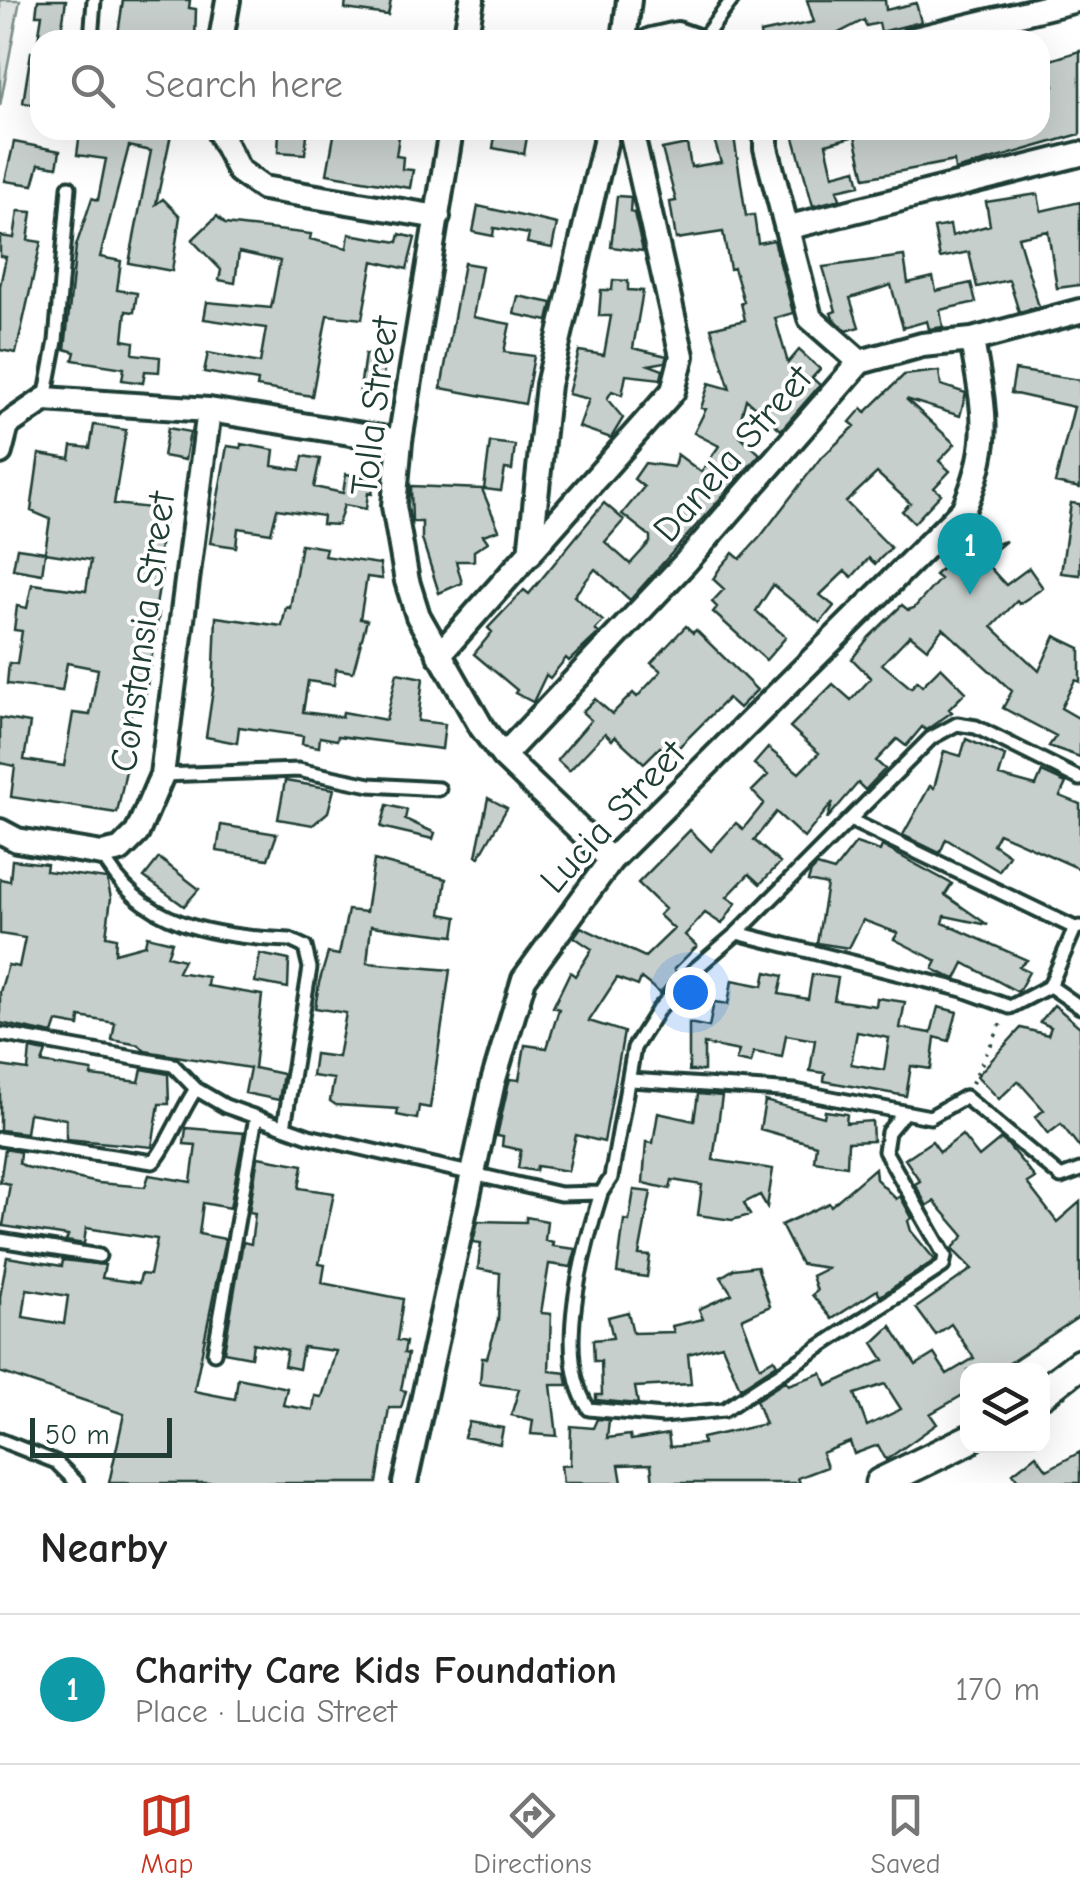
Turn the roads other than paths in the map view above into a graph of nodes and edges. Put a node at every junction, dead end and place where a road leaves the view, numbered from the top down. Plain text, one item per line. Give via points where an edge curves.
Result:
1 (94, 0) edge
2 (228, 0) edge
3 (472, 0) edge
4 (629, 0) edge
5 (732, 0) edge
6 (1077, 0) edge
7 (91, 30) edge
8 (223, 30) edge
9 (467, 30) edge
10 (625, 30) edge
11 (710, 30) edge
12 (952, 30) edge
13 (223, 140) edge
14 (450, 140) edge
15 (606, 140) edge
16 (634, 140) edge
17 (766, 140) edge
18 (1080, 154) edge
19 (69, 188) dead end
20 (438, 217) junction
21 (790, 227) junction
22 (1080, 311) edge
23 (972, 340) junction
24 (860, 362) junction
25 (45, 399) junction
26 (209, 410) junction
27 (400, 442) junction
28 (0, 452) edge
29 (530, 554) junction
30 (439, 655) junction
31 (502, 756) junction
32 (162, 774) junction
33 (1080, 779) edge
34 (439, 789) dead end
35 (852, 821) junction
36 (0, 831) edge
37 (102, 854) junction
38 (610, 860) junction
39 (1077, 928) edge
40 (738, 933) junction
41 (1050, 986) junction
42 (1080, 1007) edge
43 (0, 1034) edge
44 (631, 1080) junction
45 (196, 1089) junction
46 (902, 1115) junction
47 (256, 1117) junction
48 (284, 1127) junction
49 (0, 1139) edge
50 (1080, 1170) edge
51 (474, 1171) junction
52 (601, 1193) junction
53 (0, 1240) edge
54 (98, 1256) dead end
55 (214, 1353) dead end
56 (1080, 1364) edge
57 (1050, 1387) edge
58 (0, 1440) edge
59 (960, 1444) edge
60 (77, 1483) edge
61 (405, 1483) edge
62 (880, 1483) edge

1 - 7 lane
2 - 8 street
3 - 9 street
4 - 10 street
5 - 11 lane
6 - 12 street
13 - 20 street via 238,171 263,188
14 - 20 street, Tolla Street
15 - 29 street via 548,384
16 - 29 street via 682,356 673,391
17 - 21 street
18 - 21 street
19 - 25 lane
20 - 27 street, Tolla Street
21 - 24 street via 810,318
22 - 23 street, Danela Street
23 - 24 street, Danela Street
23 - 38 street, Lucia Street via 986,430 980,470 963,510
24 - 31 street, Danela Street via 686,562
25 - 26 street
25 - 28 street via 7,425
26 - 27 street
26 - 32 street, Constansia Street
27 - 30 street, Tolla Street via 394,506 400,548 418,616
29 - 30 street
30 - 31 street, Tolla Street
31 - 38 street, Tolla Street
32 - 34 lane via 298,770
32 - 37 street, Constansia Street via 137,833 120,850
33 - 35 lane via 976,727 956,724 931,738
35 - 39 lane
35 - 40 lane
36 - 37 street via 16,840
37 - 48 lane via 127,894 176,923 305,947 310,968
38 - 51 street, Lucia Street via 524,979
39 - 41 lane
40 - 41 lane via 1010,1007
40 - 44 lane via 658,1010 634,1048
41 - 42 lane
43 - 45 lane via 173,1065
44 - 46 lane via 795,1091
44 - 52 lane via 612,1178
45 - 47 lane
45 - 49 lane via 153,1162
46 - 50 lane via 930,1117 965,1097 1061,1178
46 - 52 lane via 888,1132 885,1152 945,1256 944,1266 724,1410 663,1416 601,1412 589,1409 579,1394 572,1348 576,1302
47 - 48 lane
47 - 55 lane
48 - 51 lane
51 - 52 lane via 560,1194
51 - 61 street, Lucia Street
53 - 54 lane
56 - 57 street
58 - 60 lane via 56,1462
59 - 62 street

